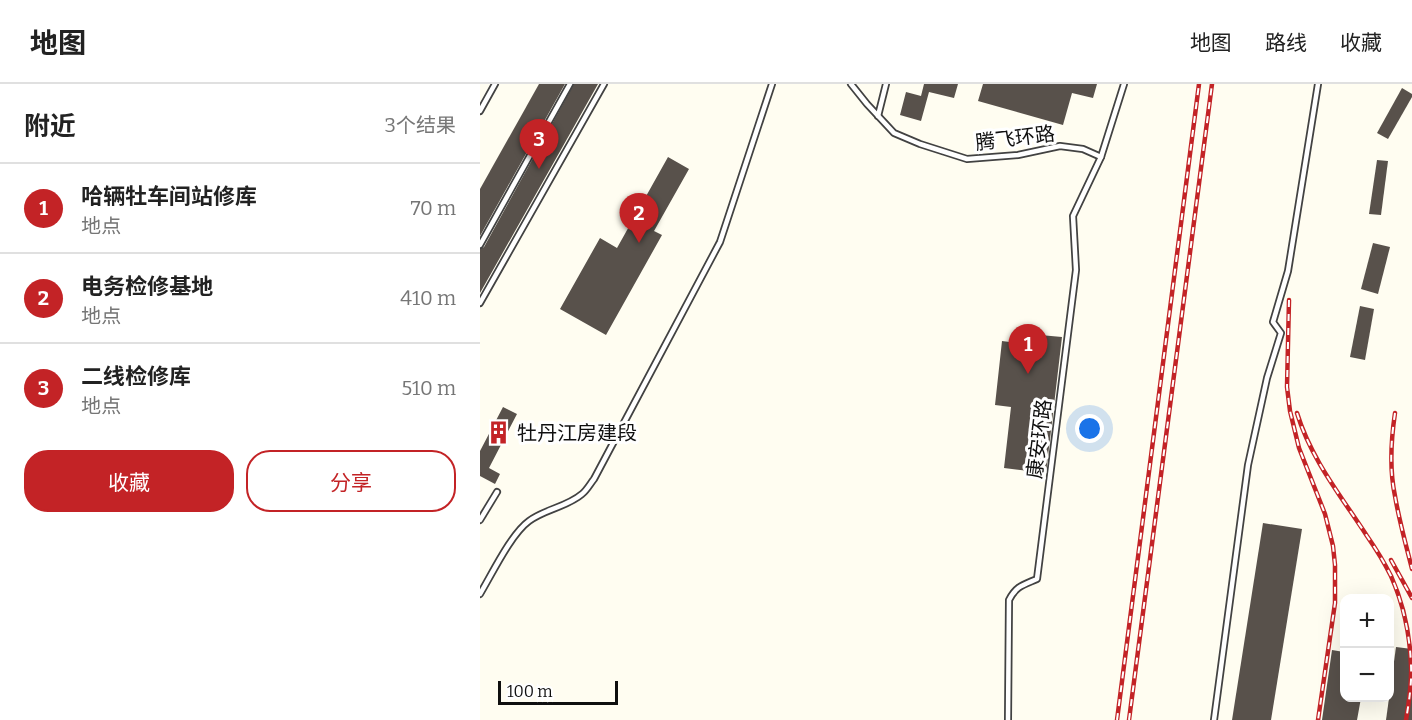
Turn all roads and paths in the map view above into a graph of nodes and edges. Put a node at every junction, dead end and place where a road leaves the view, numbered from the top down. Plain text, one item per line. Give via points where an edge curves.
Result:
1 (495, 84) edge
2 (570, 84) edge
3 (604, 84) edge
4 (772, 84) edge
5 (851, 84) edge
6 (886, 84) edge
7 (1124, 84) edge
8 (1318, 84) edge
9 (480, 111) edge
10 (878, 116) junction
11 (1101, 157) junction
12 (480, 245) edge
13 (480, 303) edge
14 (496, 492) dead end
15 (480, 520) edge
16 (480, 594) edge
17 (1008, 720) edge
18 (1214, 720) edge

1 - 9 lane
2 - 12 lane
3 - 13 lane
4 - 16 lane via 720,242 594,479 583,494 542,513 516,533
5 - 10 lane, 腾飞环路
6 - 10 lane
7 - 11 lane, 康安环路
8 - 18 lane via 1288,271 1274,321 1281,333 1248,465
10 - 11 lane, 腾飞环路 via 894,133 967,159 1018,155 1060,146 1083,149
11 - 17 lane, 康安环路 via 1073,216 1076,270 1037,579 1018,587 1009,600
14 - 15 lane

